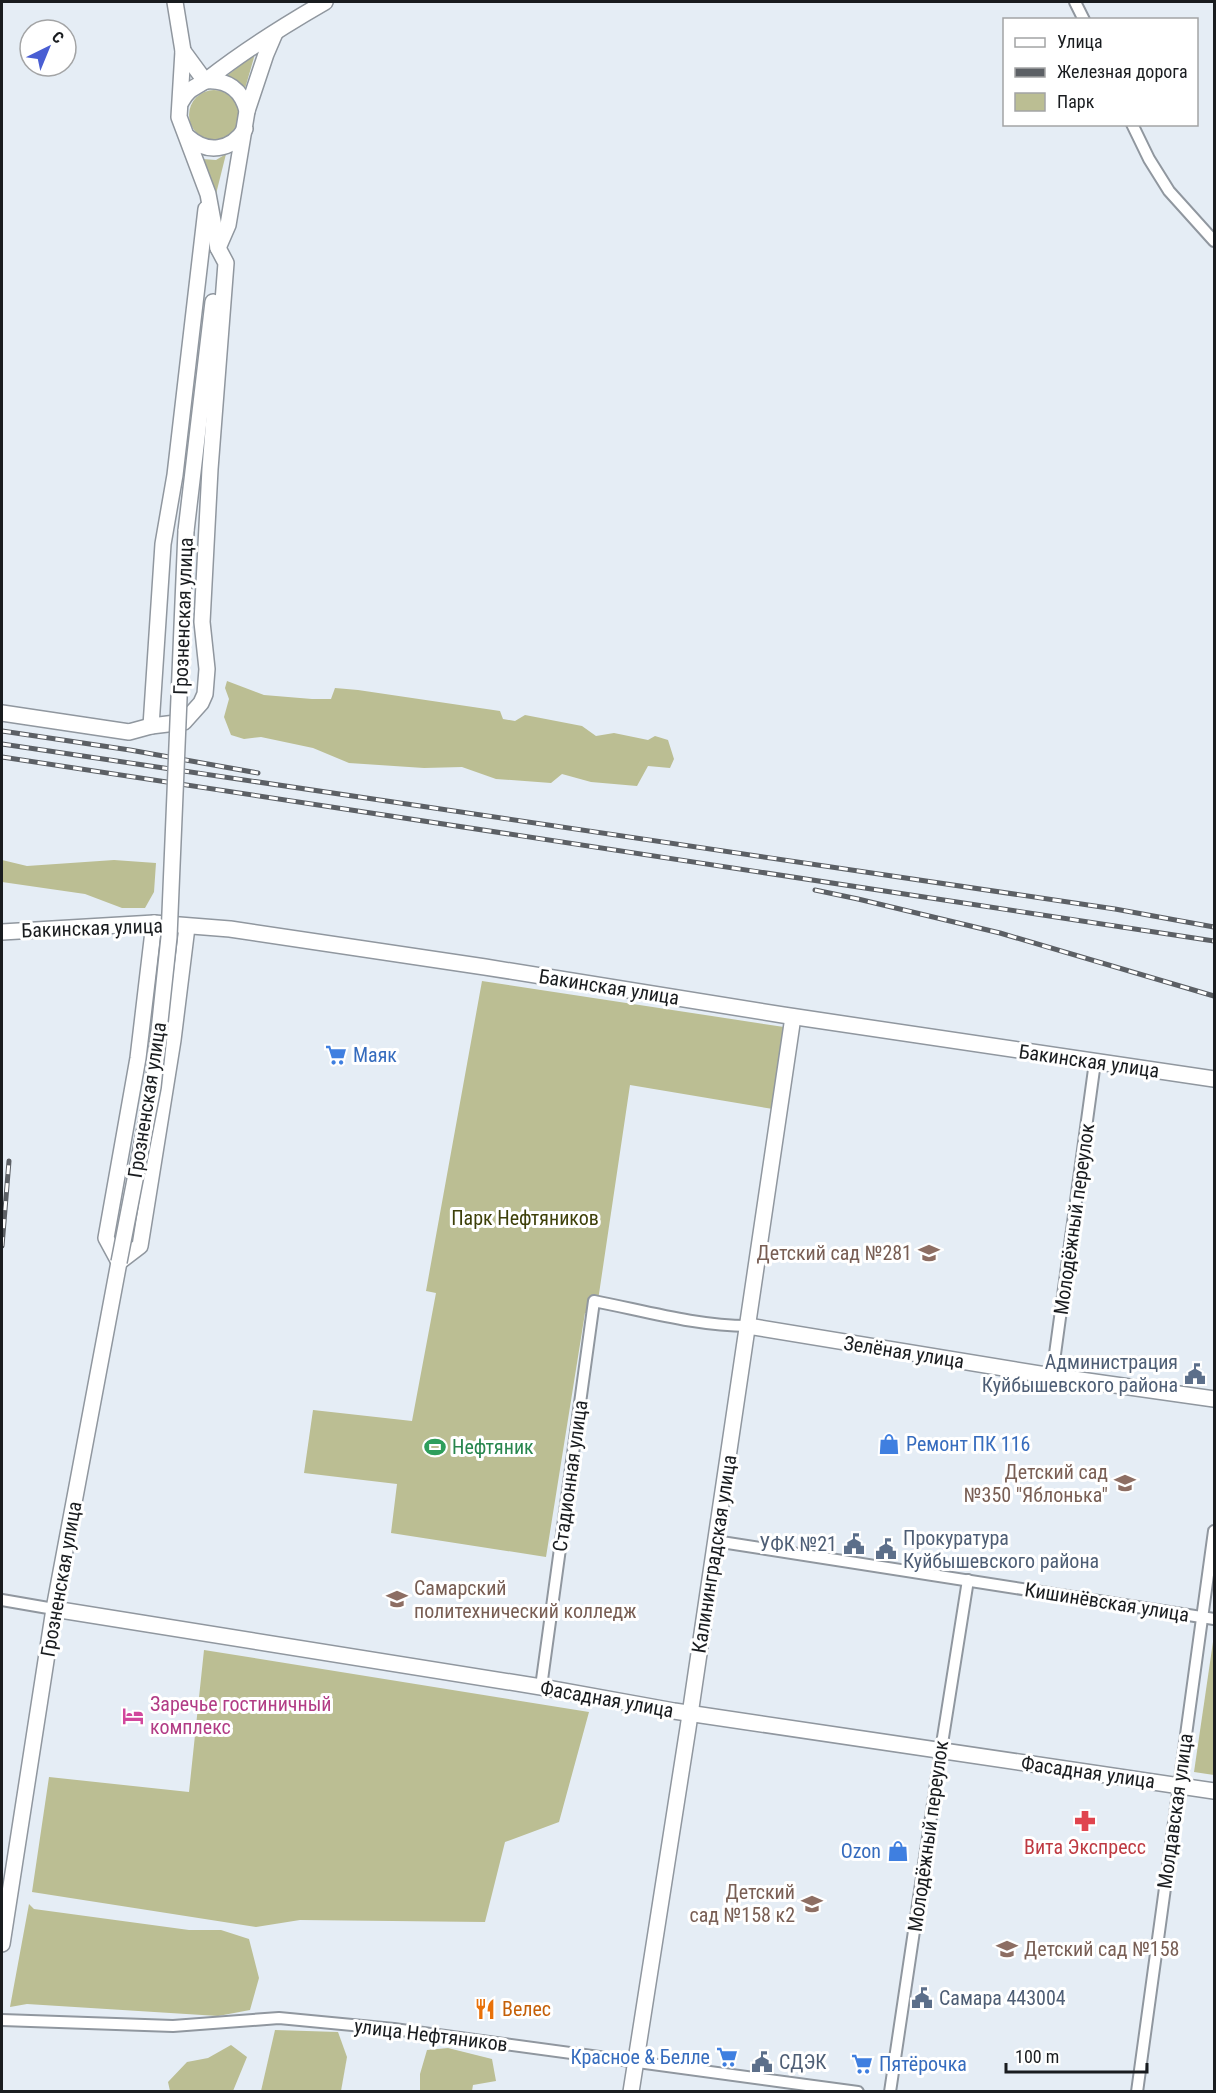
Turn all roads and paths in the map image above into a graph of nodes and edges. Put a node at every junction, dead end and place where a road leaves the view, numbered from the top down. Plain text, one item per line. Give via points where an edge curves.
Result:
1 (175, 2) edge
2 (325, 2) edge
3 (1075, 2) edge
4 (1083, 18) edge
5 (275, 33) junction
6 (183, 51) junction
7 (205, 81) junction
8 (181, 102) junction
9 (247, 111) junction
10 (1133, 126) edge
11 (244, 129) junction
12 (188, 137) junction
13 (208, 194) junction
14 (1215, 241) edge
15 (218, 248) junction
16 (2, 713) edge
17 (151, 726) junction
18 (154, 923) junction
19 (186, 927) junction
20 (2, 932) edge
21 (148, 982) junction
22 (793, 1017) junction
23 (1095, 1062) junction
24 (1215, 1079) edge
25 (119, 1262) junction
26 (594, 1301) joint
27 (748, 1326) junction
28 (1052, 1376) junction
29 (1215, 1399) edge
30 (1215, 1531) edge
31 (716, 1541) junction
32 (968, 1580) junction
33 (2, 1600) edge
34 (54, 1609) junction
35 (1209, 1618) edge
36 (541, 1688) junction
37 (690, 1713) junction
38 (940, 1750) junction
39 (1178, 1785) junction
40 (1215, 1791) edge
41 (2, 1944) edge
42 (2, 2020) edge
43 (634, 2061) junction
44 (837, 2090) edge
45 (631, 2091) edge
46 (858, 2091) edge
47 (890, 2091) edge
48 (1137, 2091) edge

1 - 6 main road
2 - 5 main road
3 - 4 street
5 - 7 main road
5 - 9 main road
6 - 7 main road
6 - 8 main road
7 - 8 main road via 192,88
7 - 9 main road via 220,81 236,89
8 - 12 main road via 179,117
9 - 11 main road
10 - 14 street via 1169,191
11 - 12 main road via 235,141 221,148 201,147
11 - 15 main road via 228,225
12 - 13 main road
13 - 15 main road
13 - 17 main road via 175,475 163,544
15 - 17 main road via 226,263 202,622 207,669 205,694 184,722
15 - 25 main road, Грозненская улица, bridge via 186,531 170,936 153,1087
16 - 17 main road via 129,732
18 - 19 main road, Бакинская улица
18 - 20 main road, Бакинская улица
18 - 21 main road
19 - 21 main road
19 - 22 main road, Бакинская улица via 230,929
19 - 25 main road via 173,1040 140,1246
21 - 25 main road via 106,1238
22 - 23 main road, Бакинская улица
22 - 27 main road, Калининградская улица
23 - 24 main road, Бакинская улица
23 - 28 street, Молодёжный переулок
25 - 34 main road, Грозненская улица
26 - 27 street, Зелёная улица
26 - 36 street, Стадионная улица
27 - 28 main road, Зелёная улица
27 - 31 main road, Калининградская улица
28 - 29 main road, Зелёная улица
30 - 35 street, Молдавская улица
31 - 32 street, Кишинёвская улица
31 - 37 main road, Калининградская улица
32 - 35 street, Кишинёвская улица
32 - 38 street, Молодёжный переулок
33 - 34 street, Фасадная улица
34 - 36 main road, Фасадная улица
34 - 41 main road, Грозненская улица
35 - 39 street, Молдавская улица
36 - 37 main road, Фасадная улица
37 - 38 main road, Фасадная улица
37 - 43 main road, Калининградская улица
38 - 39 main road, Фасадная улица
38 - 47 street, Молодёжный переулок
39 - 40 main road, Фасадная улица
39 - 48 street, Молдавская улица
42 - 43 street, улица Нефтяников via 173,2026 279,2018
43 - 44 street, улица Нефтяников
43 - 45 main road, Калининградская улица
44 - 46 street, улица Нефтяников

